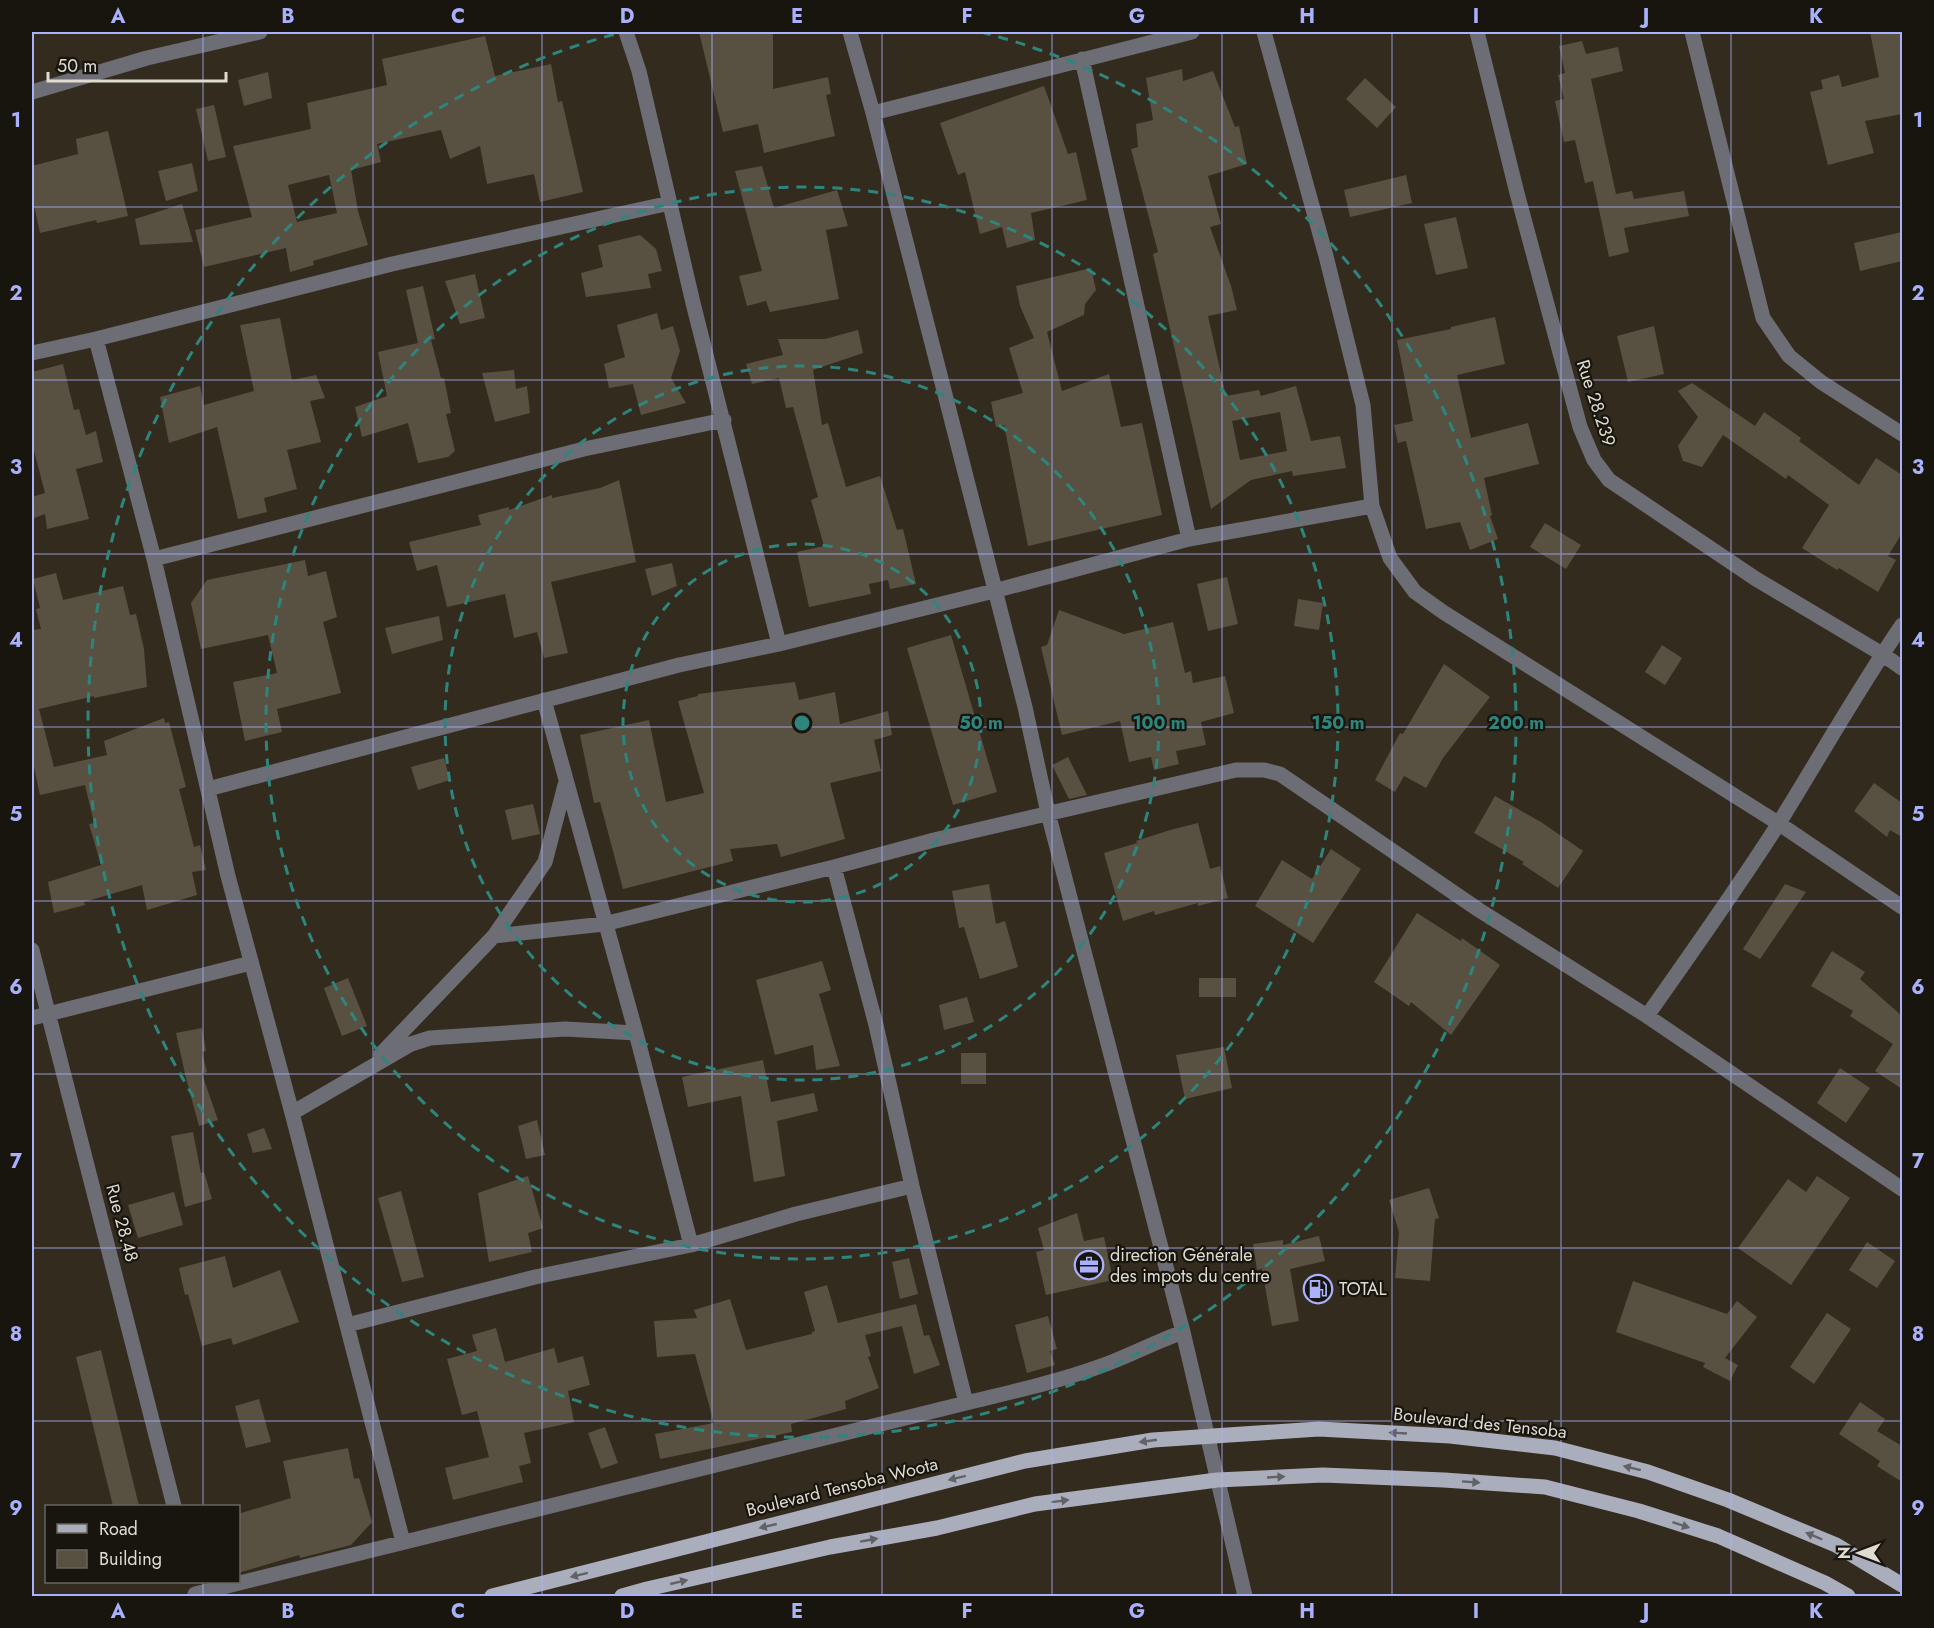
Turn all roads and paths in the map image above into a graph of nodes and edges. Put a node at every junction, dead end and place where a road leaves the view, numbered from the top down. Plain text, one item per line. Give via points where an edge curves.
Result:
1 (255, 32) edge
2 (626, 32) edge
3 (850, 32) edge
4 (1192, 32) edge
5 (1264, 32) edge
6 (1477, 32) edge
7 (1692, 32) edge
8 (1082, 59) junction
9 (32, 92) edge
10 (873, 113) junction
11 (670, 203) junction
12 (96, 339) junction
13 (32, 353) edge
14 (724, 420) junction
15 (1902, 434) edge
16 (1372, 506) junction
17 (1189, 539) junction
18 (154, 559) junction
19 (994, 591) junction
20 (1902, 625) edge
21 (778, 644) junction
22 (1882, 654) junction
23 (1902, 668) edge
24 (544, 700) junction
25 (566, 782) junction
26 (208, 789) junction
27 (1048, 813) junction
28 (1778, 823) junction
29 (834, 867) junction
30 (1902, 907) edge
31 (604, 924) junction
32 (494, 936) junction
33 (32, 950) edge
34 (251, 963) junction
35 (39, 1016) edge
36 (1647, 1016) junction
37 (636, 1033) junction
38 (369, 1067) junction
39 (292, 1113) junction
40 (912, 1186) junction
41 (1902, 1189) edge
42 (691, 1245) junction
43 (347, 1325) junction
44 (1183, 1332) junction
45 (966, 1403) junction
46 (1206, 1437) junction
47 (1217, 1480) junction
48 (174, 1505) edge
49 (403, 1542) junction
50 (240, 1580) edge
51 (229, 1583) edge
52 (1902, 1584) edge
53 (195, 1591) edge
54 (492, 1596) edge
55 (623, 1596) edge
56 (1245, 1596) edge
57 (1848, 1596) edge

1 - 9 street
2 - 11 street
3 - 10 street
4 - 8 street
5 - 16 street via 1363,405
6 - 22 street, Rue 28.239 via 1580,427 1594,460 1609,480 1756,579
7 - 15 street via 1763,318 1789,356 1821,382
8 - 10 street
8 - 17 street
10 - 19 street
11 - 12 street via 392,264
11 - 14 street
12 - 13 street
12 - 18 street
14 - 18 street via 584,449
14 - 21 street
16 - 17 street
16 - 28 street via 1390,558 1415,592
17 - 19 street
18 - 26 street
19 - 21 street
19 - 27 street
20 - 22 street
21 - 24 street
22 - 23 street, Rue 28.239
22 - 28 street
24 - 25 street
24 - 26 street
25 - 31 street
25 - 32 street via 545,862
26 - 34 street
27 - 29 street
27 - 36 street via 1236,770 1280,774 1479,910
27 - 44 street
28 - 30 street
28 - 36 street
29 - 31 street
29 - 40 street via 876,1025
31 - 32 street
31 - 37 street
32 - 38 street
33 - 35 street, Rue 28.48
34 - 35 street
34 - 39 street
35 - 48 street, Rue 28.48 via 112,1261
36 - 41 street
37 - 38 street via 565,1029 430,1038
37 - 42 street
38 - 39 street
39 - 43 street
40 - 42 street
40 - 45 street
42 - 43 street via 535,1277
43 - 49 street
44 - 45 street via 1102,1365
44 - 46 street
45 - 49 street
46 - 47 street
52 -> 46 main road, Boulevard des Tensoba via 1836,1545 1728,1500 1648,1472 1555,1448 1450,1436 1319,1429
46 -> 54 main road, Boulevard Tensoba Woota via 1153,1440 1025,1461
55 -> 47 main road via 1035,1504
47 - 56 street
47 -> 57 main road via 1323,1475 1545,1487 1718,1536
49 - 50 street
51 - 53 street

